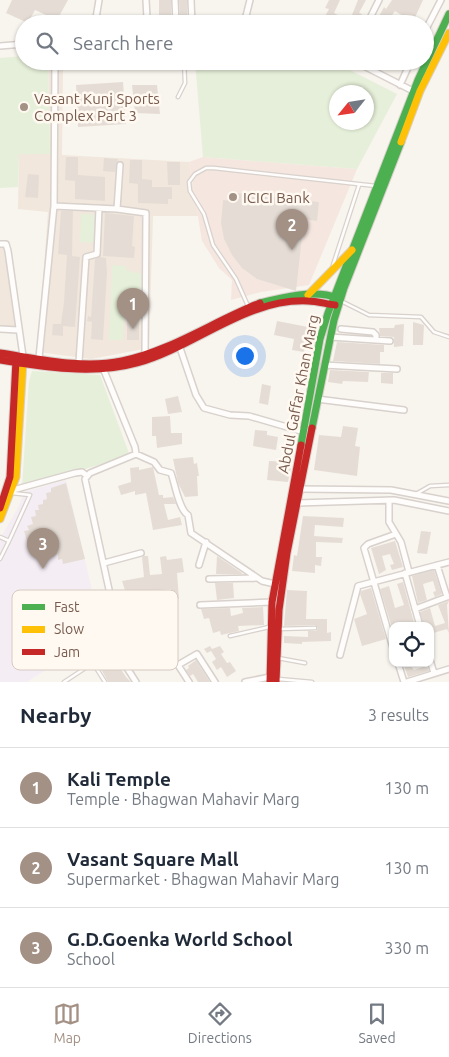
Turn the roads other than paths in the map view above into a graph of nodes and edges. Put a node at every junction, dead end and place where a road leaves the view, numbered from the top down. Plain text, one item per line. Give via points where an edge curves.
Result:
1 (98, 0) edge
2 (146, 0) edge
3 (175, 0) edge
4 (191, 0) edge
5 (250, 0) edge
6 (379, 0) edge
7 (441, 0) edge
8 (449, 14) edge
9 (96, 15) edge
10 (147, 15) edge
11 (176, 15) edge
12 (192, 15) edge
13 (246, 15) edge
14 (372, 15) edge
15 (434, 15) edge
16 (449, 33) edge
17 (15, 45) edge
18 (0, 46) edge
19 (434, 46) edge
20 (434, 63) edge
21 (55, 70) edge
22 (184, 70) edge
23 (372, 70) edge
24 (407, 70) edge
25 (423, 70) edge
26 (430, 70) edge
27 (400, 84) junction
28 (413, 91) junction
29 (178, 97) dead end
30 (120, 165) dead end
31 (359, 185) junction
32 (378, 186) junction
33 (54, 206) junction
34 (100, 208) junction
35 (116, 209) junction
36 (0, 244) edge
37 (354, 248) junction
38 (332, 272) junction
39 (308, 295) junction
40 (338, 302) junction
41 (248, 306) junction
42 (0, 329) edge
43 (341, 329) dead end
44 (18, 330) junction
45 (330, 337) junction
46 (449, 338) edge
47 (376, 340) junction
48 (390, 341) dead end
49 (178, 344) junction
50 (0, 354) edge
51 (145, 355) junction
52 (39, 358) junction
53 (0, 360) edge
54 (19, 360) junction
55 (80, 362) junction
56 (324, 365) junction
57 (103, 368) junction
58 (397, 369) dead end
59 (317, 399) junction
60 (404, 410) dead end
61 (304, 432) junction
62 (136, 454) junction
63 (86, 475) junction
64 (449, 485) edge
65 (300, 489) junction
66 (12, 492) junction
67 (416, 494) junction
68 (389, 500) junction
69 (449, 501) edge
70 (297, 503) junction
71 (0, 508) edge
72 (449, 511) edge
73 (0, 519) edge
74 (396, 534) junction
75 (0, 537) edge
76 (9, 541) junction
77 (206, 542) junction
78 (141, 554) dead end
79 (0, 559) edge
80 (104, 562) junction
81 (449, 562) edge
82 (199, 565) dead end
83 (437, 565) junction
84 (407, 573) junction
85 (258, 578) junction
86 (208, 579) dead end
87 (374, 581) junction
88 (275, 584) junction
89 (110, 590) edge
90 (272, 602) junction
91 (200, 604) dead end
92 (415, 609) junction
93 (419, 622) edge
94 (274, 627) junction
95 (315, 628) dead end
96 (389, 634) edge
97 (230, 636) dead end
98 (340, 655) dead end
99 (276, 657) junction
100 (305, 663) dead end
101 (399, 667) edge
102 (432, 667) edge
103 (449, 669) edge
104 (82, 670) edge
105 (98, 670) edge
106 (128, 670) edge
107 (434, 674) junction
108 (273, 680) edge
109 (64, 682) edge
110 (106, 682) edge
111 (136, 682) edge
112 (189, 682) edge
113 (215, 682) edge
114 (245, 682) edge
115 (312, 682) edge
116 (404, 682) edge
117 (408, 682) edge

1 - 9 street
2 - 10 street
3 - 11 street
4 - 12 street
5 - 13 street
6 - 14 street
7 - 15 street
8 - 19 main road, Abdul Gaffar Khan Marg
16 - 20 main road, Abdul Gaffar Khan Marg
17 - 18 street
21 - 33 street
22 - 29 lane via 185,83
23 - 27 street
24 - 27 street
25 - 28 main road, Abdul Gaffar Khan Marg
26 - 40 main road, Abdul Gaffar Khan Marg
27 - 28 street
28 - 32 main road, Abdul Gaffar Khan Marg
30 - 35 street
31 - 32 lane
31 - 38 lane
31 - 41 lane via 214,168 195,174 190,182 191,195 204,214 213,245 236,279
32 - 37 main road, Abdul Gaffar Khan Marg
33 - 34 street
33 - 52 street
34 - 35 street
34 - 55 street via 97,254 86,257
35 - 51 street via 147,215
36 - 44 street via 6,244 8,251
37 - 38 main road
37 - 40 main road, Abdul Gaffar Khan Marg
38 - 39 main road
39 - 40 main road
39 - 41 main road
40 - 45 main road, Abdul Gaffar Khan Marg
40 - 46 lane via 369,315 421,316 434,332
40 - 49 main road via 304,302 258,310
40 - 61 main road, Abdul Gaffar Khan Marg via 320,339
41 - 49 main road
42 - 44 street
43 - 47 street via 372,332
44 - 54 street
45 - 47 street
45 - 56 main road, Abdul Gaffar Khan Marg
47 - 48 street
49 - 51 main road
49 - 57 main road via 138,363
49 - 61 street via 196,395 204,408 249,416
50 - 54 main road
51 - 55 main road via 116,362
52 - 54 main road
52 - 55 main road
53 - 54 main road
54 - 57 main road
54 - 66 main road
54 - 71 main road via 10,477
56 - 58 street
56 - 59 main road, Abdul Gaffar Khan Marg
57 - 62 street
59 - 60 street
59 - 65 main road, Abdul Gaffar Khan Marg
61 - 88 main road, Abdul Gaffar Khan Marg
62 - 63 street
62 - 77 street via 154,462 160,470 171,473 174,488 188,515 191,533
63 - 66 street via 75,472
63 - 80 street
64 - 67 lane via 430,486
65 - 67 street via 391,490
65 - 70 main road, Abdul Gaffar Khan Marg
66 - 73 main road
66 - 76 lane via 30,495
67 - 69 street
68 - 70 street
68 - 72 street
68 - 74 street via 389,522
70 - 94 main road, Abdul Gaffar Khan Marg
74 - 84 street via 401,542
74 - 87 street via 364,547
75 - 76 lane
76 - 79 lane
77 - 82 street
77 - 85 street
78 - 80 street
80 - 89 street
81 - 83 street
83 - 84 street
83 - 92 street via 447,597
84 - 87 street
84 - 92 street
85 - 86 street
85 - 88 street
87 - 96 street
87 - 98 street via 356,589
88 - 90 main road, Abdul Gaffar Khan Marg
90 - 91 street
90 - 94 main road, Abdul Gaffar Khan Marg
92 - 93 street
94 - 95 lane
94 - 97 lane
94 - 99 main road, Abdul Gaffar Khan Marg
94 - 108 main road, Abdul Gaffar Khan Marg
99 - 100 lane
99 - 108 main road, Abdul Gaffar Khan Marg
101 - 116 street
102 - 107 street
103 - 107 street
104 - 109 lane
105 - 110 lane
106 - 111 street
107 - 117 street
108 - 114 street
108 - 115 lane
112 - 113 street via 178,666 197,654

